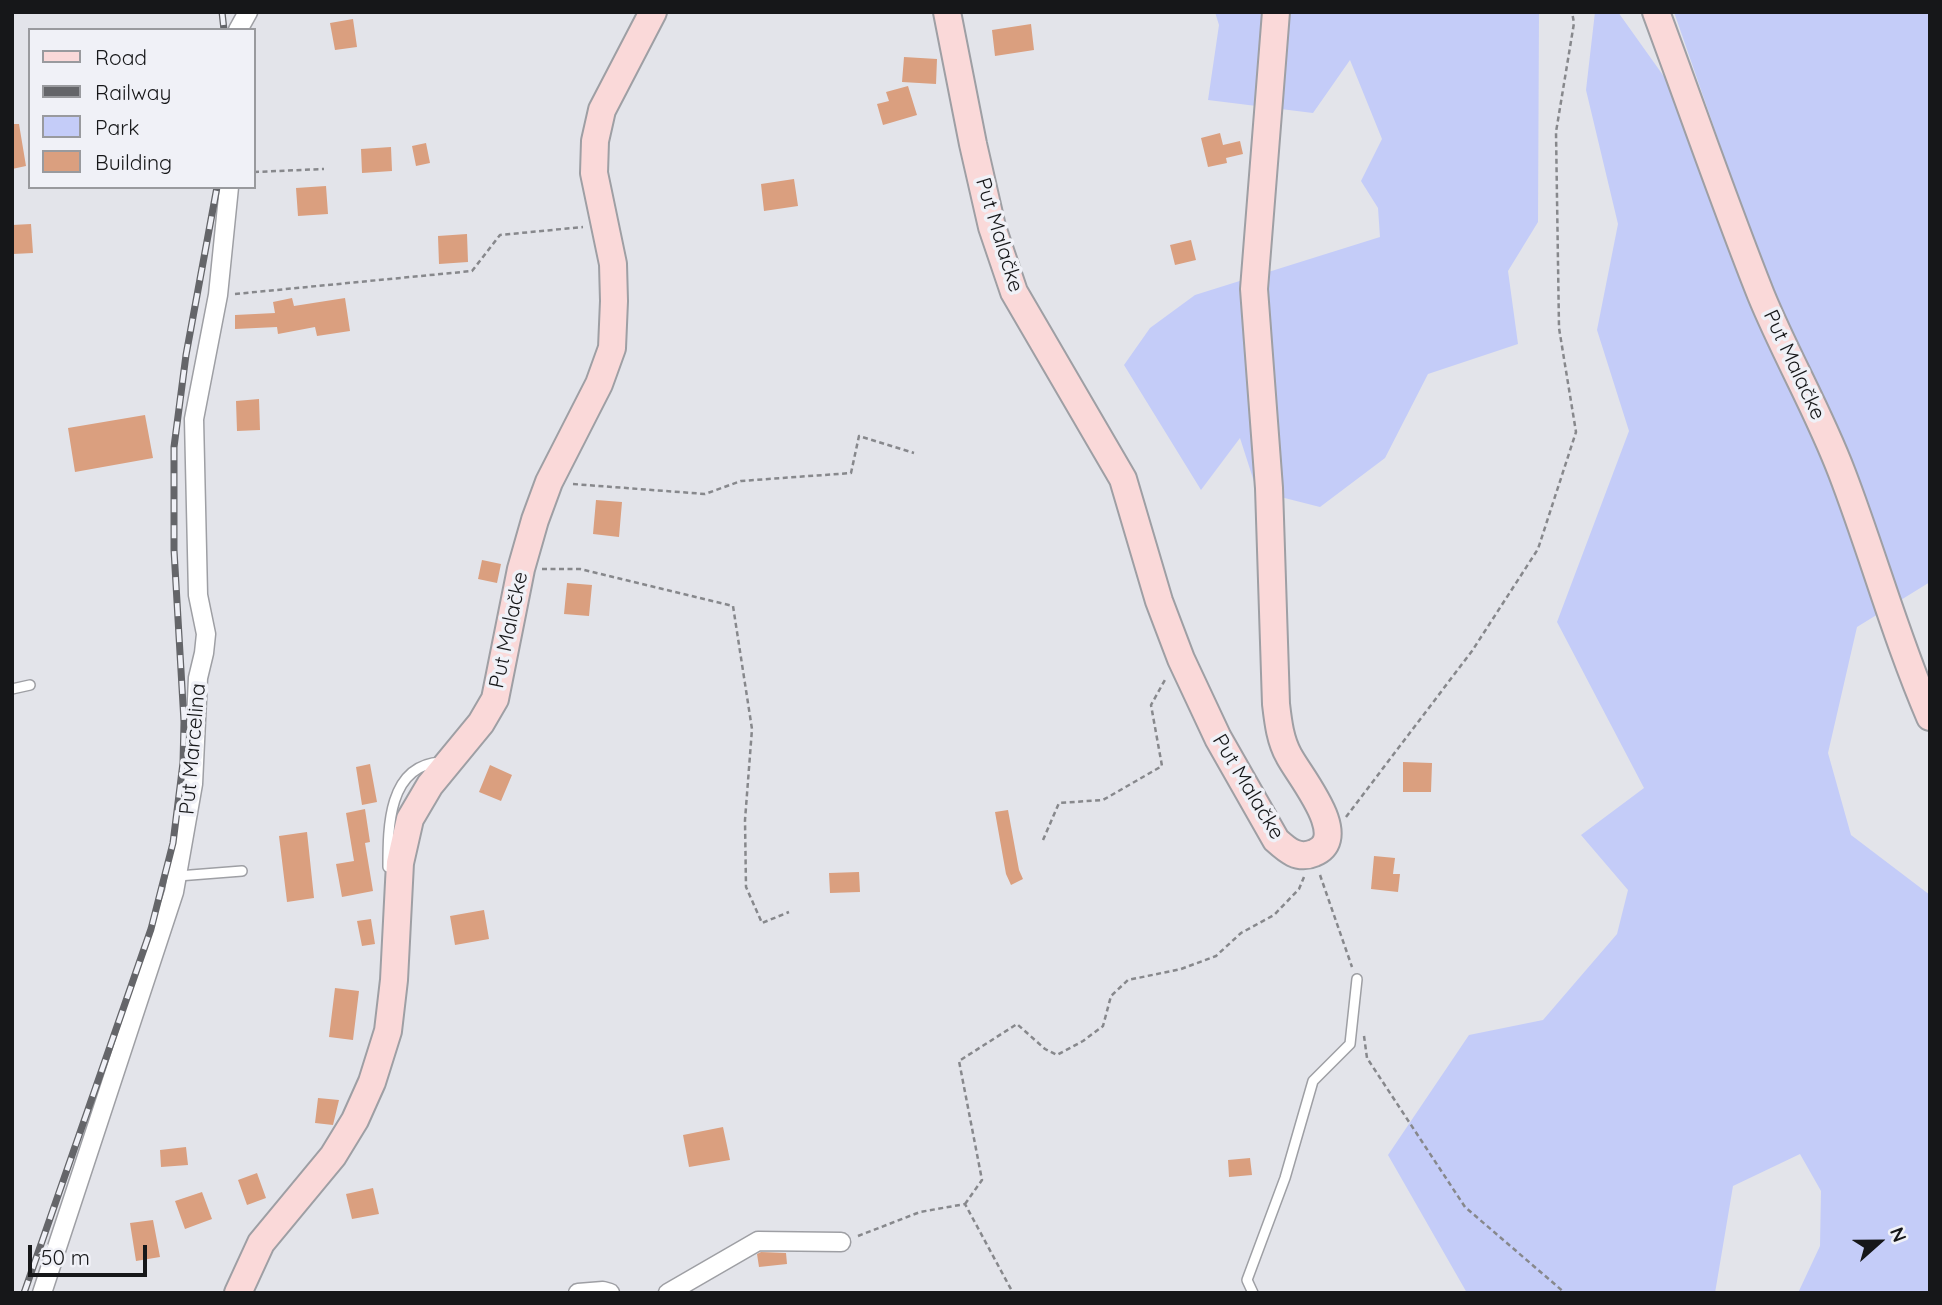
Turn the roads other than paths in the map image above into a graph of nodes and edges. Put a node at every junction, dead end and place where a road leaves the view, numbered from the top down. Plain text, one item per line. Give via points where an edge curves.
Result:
1 (248, 12) edge
2 (653, 12) edge
3 (947, 12) edge
4 (1276, 12) edge
5 (1656, 12) edge
6 (239, 28) edge
7 (229, 189) edge
8 (30, 685) dead end
9 (12, 690) edge
10 (1930, 718) edge
11 (242, 871) dead end
12 (178, 876) junction
13 (1357, 979) road end
14 (841, 1242) road end
15 (42, 1293) edge
16 (238, 1293) edge
17 (578, 1293) edge
18 (610, 1293) edge
19 (668, 1293) edge
20 (1253, 1293) edge

1 - 6 street
2 - 16 main road, Put Malačke via 602,110 595,141 594,173 613,264 612,348 534,520 495,699 410,819 400,863 388,1031 372,1082 333,1156 261,1243
3 - 4 main road, Put Malačke via 992,228 1014,292 1123,479 1159,601 1218,738 1276,840 1302,856 1320,848 1328,830 1325,816 1287,754 1279,728 1269,488 1254,289
5 - 10 main road, Put Malačke via 1760,293 1842,472
7 - 12 street, Put Marcelina via 218,295 194,419 198,595 206,634 198,678 193,784
8 - 9 lane
11 - 12 lane
12 - 15 street, Put Marcelina
13 - 20 lane via 1350,1044 1312,1081 1285,1178 1247,1280
14 - 19 street via 758,1241
17 - 18 street

